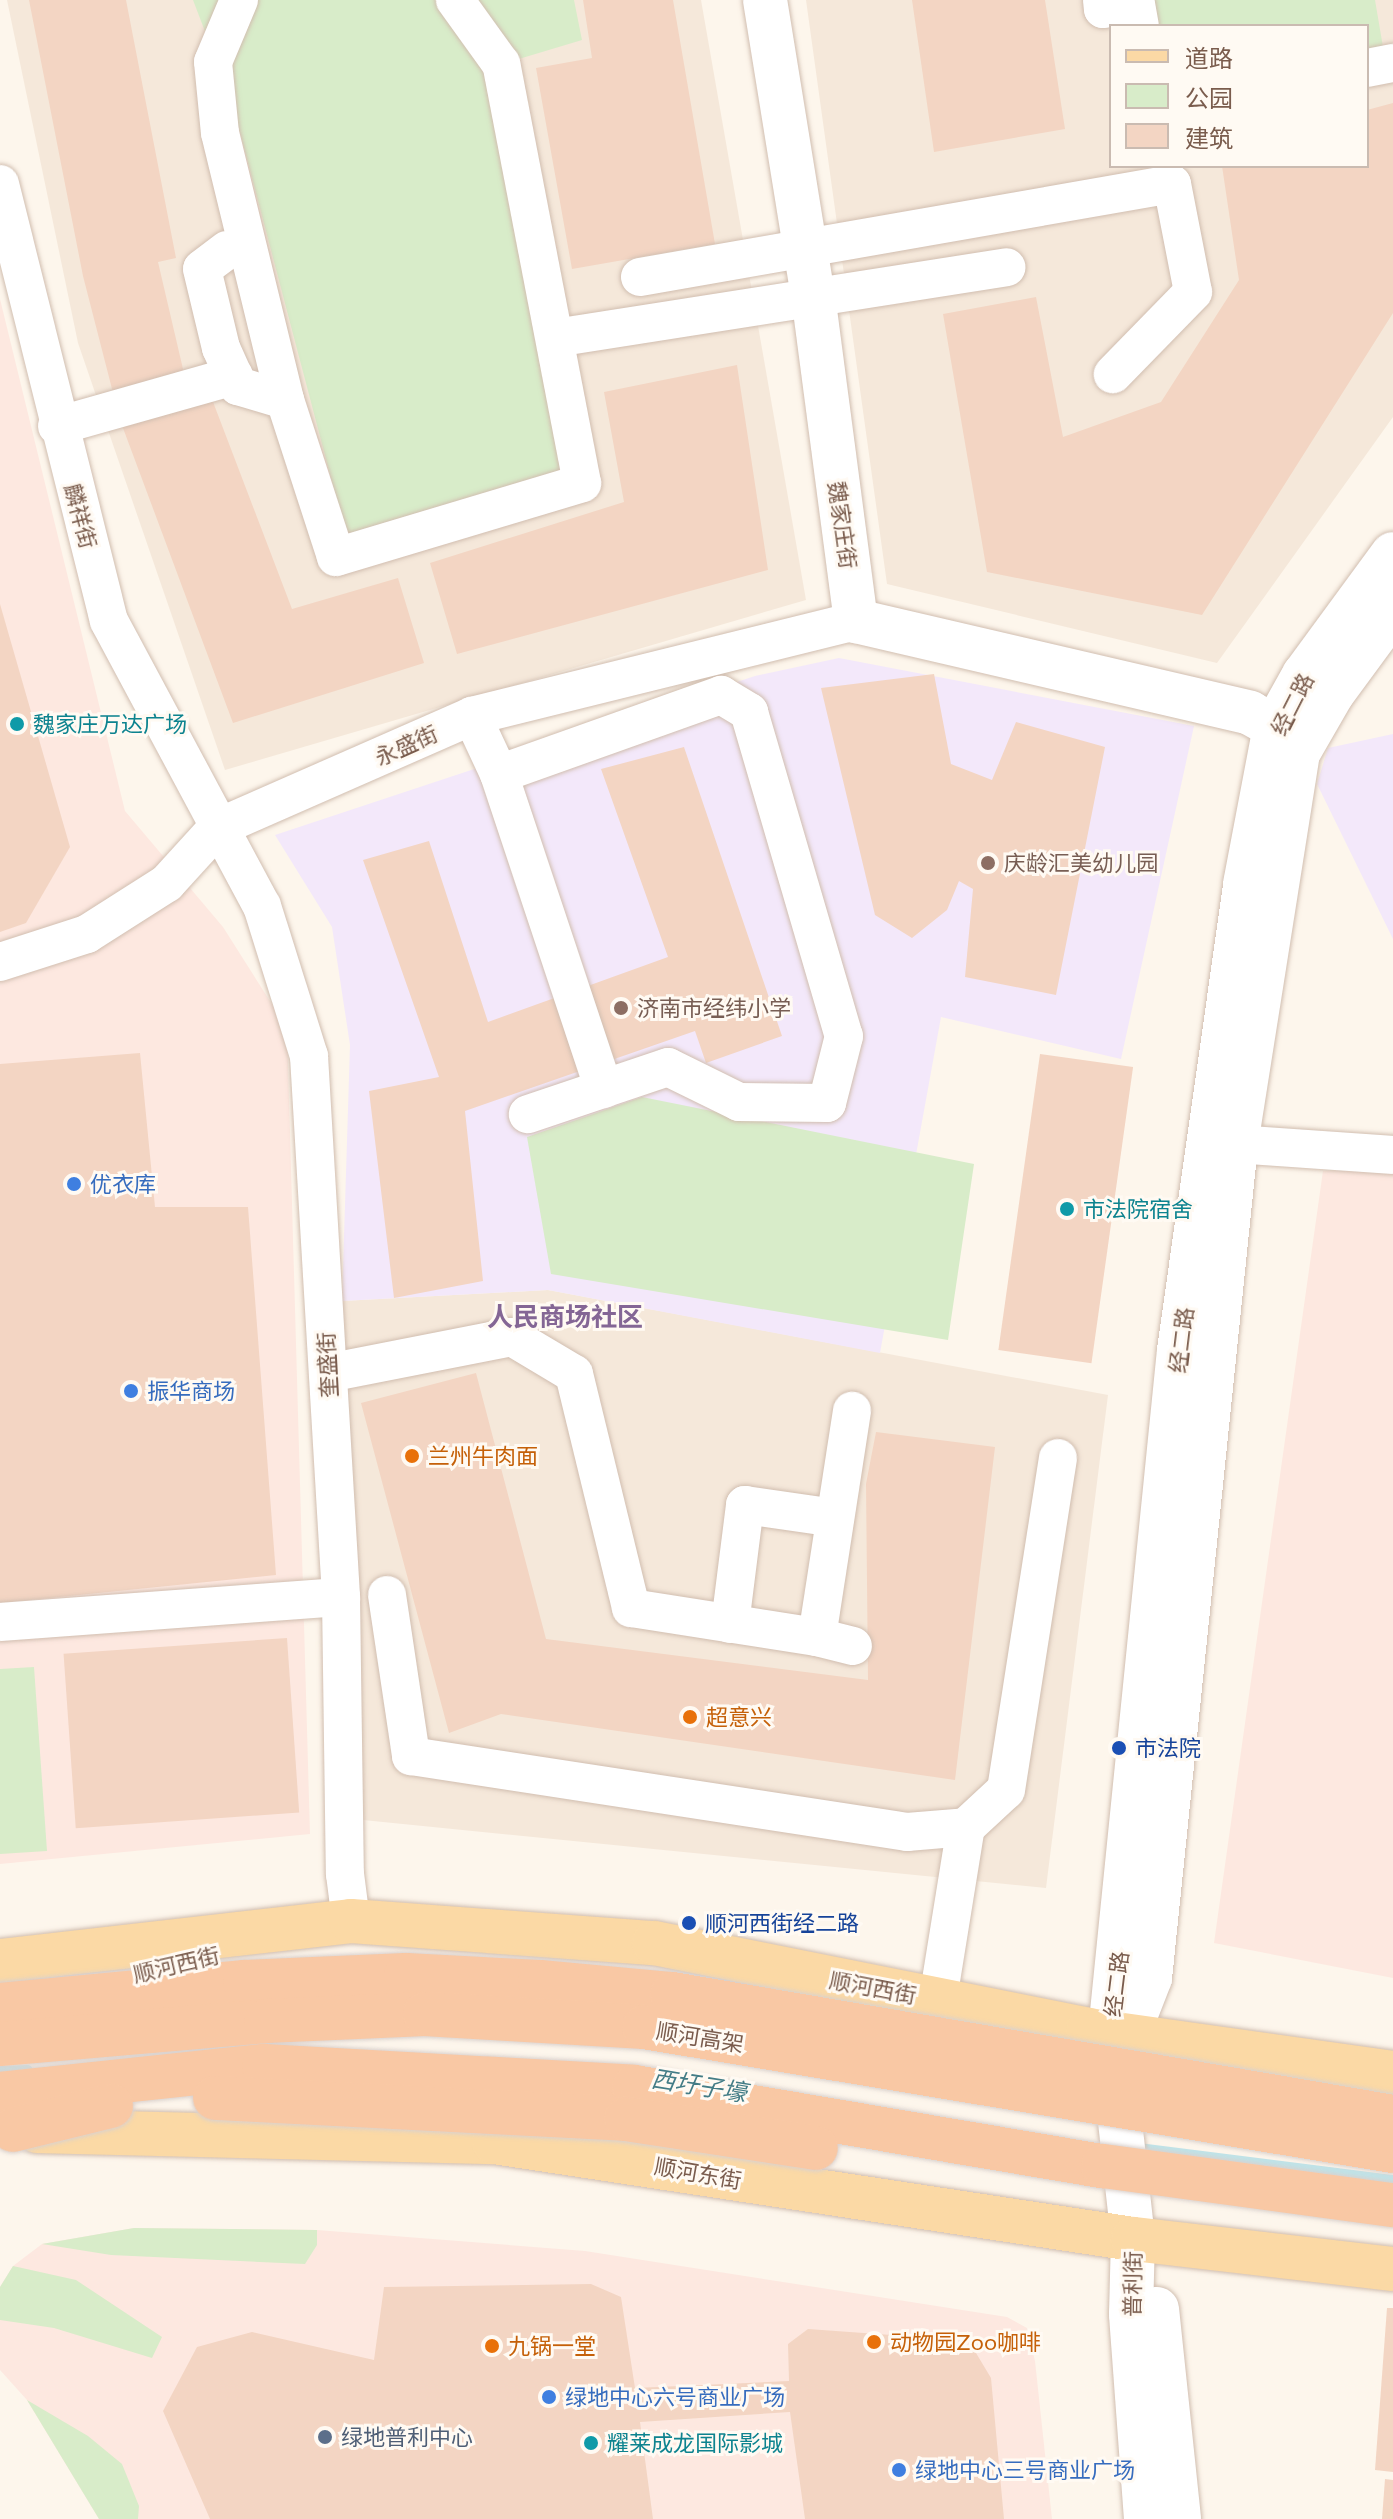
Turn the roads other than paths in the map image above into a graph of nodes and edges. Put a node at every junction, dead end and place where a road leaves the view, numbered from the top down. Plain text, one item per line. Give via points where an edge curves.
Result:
1 (239, 0) edge
2 (455, 0) edge
3 (765, 0) edge
4 (1102, 0) edge
5 (1140, 24) edge
6 (1393, 63) edge
7 (1369, 68) edge
8 (1170, 175) edge
9 (0, 184) edge
10 (804, 249) junction
11 (227, 250) dead end
12 (1006, 267) dead end
13 (640, 277) dead end
14 (813, 295) junction
15 (555, 338) junction
16 (1113, 374) dead end
17 (234, 376) junction
18 (285, 400) junction
19 (57, 426) junction
20 (1393, 554) edge
21 (1393, 611) edge
22 (856, 621) junction
23 (472, 716) junction
24 (1275, 727) junction
25 (499, 774) junction
26 (217, 828) junction
27 (0, 962) edge
28 (604, 1089) junction
29 (528, 1114) dead end
30 (1236, 1144) junction
31 (1393, 1155) edge
32 (328, 1373) junction
33 (852, 1411) dead end
34 (1058, 1458) dead end
35 (835, 1518) junction
36 (387, 1595) dead end
37 (341, 1597) junction
38 (0, 1622) edge
39 (730, 1624) junction
40 (966, 1827) junction
41 (351, 1921) junction
42 (0, 1961) edge
43 (938, 1999) junction
44 (0, 2004) edge
45 (1110, 2032) junction
46 (0, 2044) edge
47 (1393, 2073) edge
48 (1393, 2117) edge
49 (4, 2119) edge
50 (1393, 2151) edge
51 (1393, 2205) edge
52 (1393, 2229) edge
53 (1133, 2239) junction
54 (1393, 2269) edge
55 (1146, 2519) edge
56 (1179, 2519) edge

1 - 18 street via 213,62 220,133
2 - 15 street via 501,64
3 - 10 street, 魏家庄街
4 - 5 street via 1103,9 1136,4
6 - 7 street
8 - 10 street
8 - 16 street via 1193,292
9 - 19 street, 麟祥街
10 - 13 street
10 - 14 street, 魏家庄街
11 - 17 street via 202,269
12 - 14 street
14 - 15 street
14 - 22 street, 魏家庄街
15 - 18 street via 582,483 336,557
17 - 18 street via 238,386
17 - 19 street
19 - 26 street, 麟祥街 via 109,621
20 - 24 street, 经二路 via 1304,675
21 - 30 street, 经二路 via 1332,694 1298,753
22 - 23 street, 永盛街
22 - 24 street via 1250,713
23 - 25 street
23 - 26 street, 永盛街
24 - 45 street, 经二路 via 1243,899 1179,1350
25 - 28 street
25 - 28 street via 721,695 749,712 844,1036 827,1103 739,1102 668,1067
26 - 27 street, 永盛街 via 167,883 87,934
26 - 32 street, 奎盛街 via 262,906 309,1056
28 - 29 street
30 - 31 street
30 - 45 street, 经二路 via 1150,1978 1134,2019
32 - 37 street, 奎盛街
32 - 39 street via 512,1337 574,1374 631,1608
33 - 35 street
34 - 40 street via 1006,1790
35 - 39 street via 745,1505
35 - 39 street via 835,1642
36 - 40 street via 411,1756 907,1832
37 - 38 street
37 - 41 street, 奎盛街 via 345,1874
40 - 43 street
41 - 42 main road, 顺河西街
41 - 43 main road, 顺河西街 via 654,1943
41 - 44 main road, 顺河西街
43 - 45 main road, 顺河西街
44 - 48 highway, bridge via 245,1982 406,1975 540,1982 672,1994
45 - 47 main road, 顺河西街
45 - 53 street
46 - 50 highway, 顺河高架, bridge via 266,2021 425,2014 644,2027
49 - 51 highway, bridge via 264,2066 634,2087 1103,2166
49 - 52 highway, bridge via 241,2096 626,2119
49 - 53 main road, 顺河东街 via 494,2142
53 - 54 main road, 顺河东街
53 - 55 street, 普利街 via 1131,2314
53 - 56 street, 普利街 via 1159,2313

